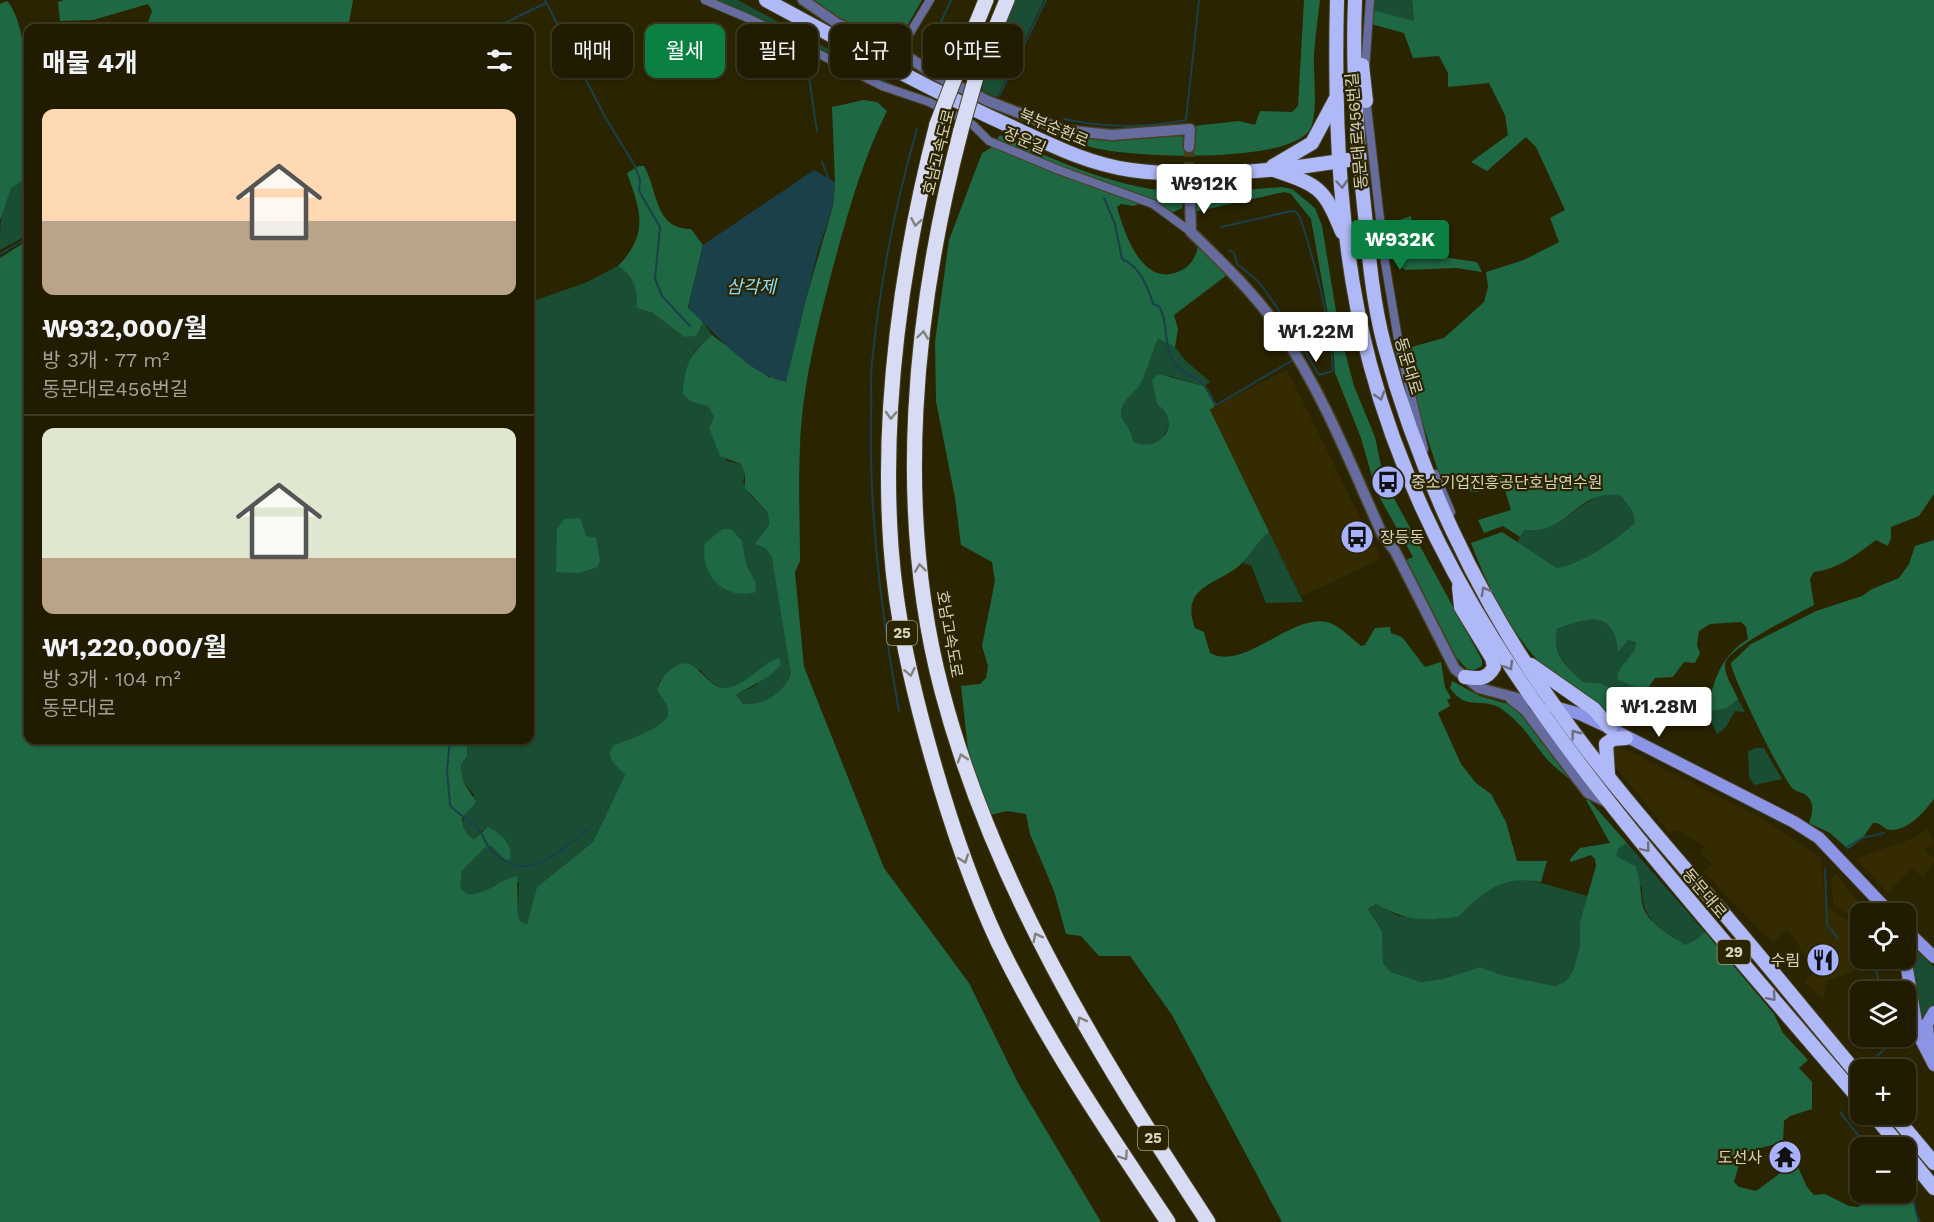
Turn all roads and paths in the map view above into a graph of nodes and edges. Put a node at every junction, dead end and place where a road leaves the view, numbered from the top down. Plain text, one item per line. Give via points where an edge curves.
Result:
1 (705, 0) edge
2 (766, 0) edge
3 (803, 0) edge
4 (930, 0) edge
5 (986, 0) edge
6 (1007, 0) edge
7 (1337, 0) edge
8 (1355, 0) edge
9 (1370, 0) edge
10 (1354, 17) junction
11 (838, 24) edge
12 (911, 31) edge
13 (911, 59) edge
14 (1336, 98) junction
15 (1366, 101) junction
16 (1189, 147) tunnel mouth
17 (1358, 159) junction
18 (1340, 162) junction
19 (1269, 169) junction
20 (1190, 199) tunnel mouth
21 (1191, 232) junction
22 (1347, 245) junction
23 (1457, 536) junction
24 (1459, 585) junction
25 (1525, 660) junction
26 (1465, 677) junction
27 (1506, 695) junction
28 (1532, 702) junction
29 (1554, 706) junction
30 (1610, 728) junction
31 (1626, 738) junction
32 (1609, 778) junction
33 (1609, 803) junction
34 (1881, 903) edge
35 (1916, 939) edge
36 (1934, 957) edge
37 (1907, 969) edge
38 (1934, 1012) edge
39 (1099, 1053) junction
40 (1933, 1063) edge
41 (1850, 1065) edge
42 (1850, 1088) edge
43 (1882, 1125) edge
44 (1902, 1125) edge
45 (1892, 1137) edge
46 (1934, 1163) edge
47 (1916, 1166) edge
48 (1934, 1188) edge
49 (1168, 1222) edge
50 (1208, 1222) edge
51 (1218, 1222) edge

1 - 21 street, 장운길 via 882,86 929,102 973,125 990,141 1153,204
2 - 19 main road, 북부순환로 via 958,102 1077,157 1132,170
3 - 11 street, 장운길
4 - 12 street
5 -> 49 highway, 호남고속도로 / 25, bridge via 937,124 894,357 890,536 900,625 942,793 998,941 1091,1108
39 -> 6 highway, 호남고속도로 / 25, bridge via 1031,926 968,776 942,690 917,542 914,456 921,354 947,183 978,70
7 - 14 main road, 동문대로 / 29
8 - 10 main road, 동문대로 / 29
9 - 15 street, 동문대로456번길
10 - 15 main road via 1361,38
10 - 17 main road, 동문대로 / 29 via 1353,93
13 - 16 street, 장운길 via 988,101 1063,130 1112,135 1190,129
14 - 18 main road, 동문대로 / 29
14 - 19 main road via 1312,143
15 - 23 street, 동문대로456번길 via 1385,262 1403,369 1425,452 1451,511
17 - 18 main road, 북부순환로
17 - 23 main road, 동문대로 / 29 via 1383,341 1414,438 1444,514
18 - 19 main road, 북부순환로
18 -> 22 main road, 동문대로 / 29
19 - 22 main road via 1319,189 1328,199
20 - 21 street
21 - 26 street via 1242,283 1280,331 1321,398 1382,534 1395,551 1448,659
22 -> 24 main road, 동문대로 / 29 via 1371,367 1394,438 1432,533
25 -> 23 main road, 동문대로 / 29
24 - 26 main road via 1461,607 1494,667 1482,679
24 -> 28 main road, 동문대로 / 29
25 - 29 main road, 동문대로 / 29
25 - 30 main road via 1594,710
26 - 27 street via 1479,688
27 - 28 street
27 - 33 street via 1525,710 1588,793
28 - 29 main road
28 - 33 main road, 동문대로 / 29
29 - 30 main road
32 -> 29 main road, 동문대로 / 29
30 - 31 main road
31 - 32 main road via 1606,744
31 - 34 main road via 1819,838
32 - 41 main road, 동문대로 / 29
33 -> 42 main road, 동문대로 / 29
35 - 36 main road
37 - 40 main road via 1918,1034
38 - 40 main road via 1928,1024
39 - 50 highway, 호남고속도로 / 25
39 - 51 highway via 1130,1088
43 - 45 main road
44 - 46 main road
47 - 48 main road

